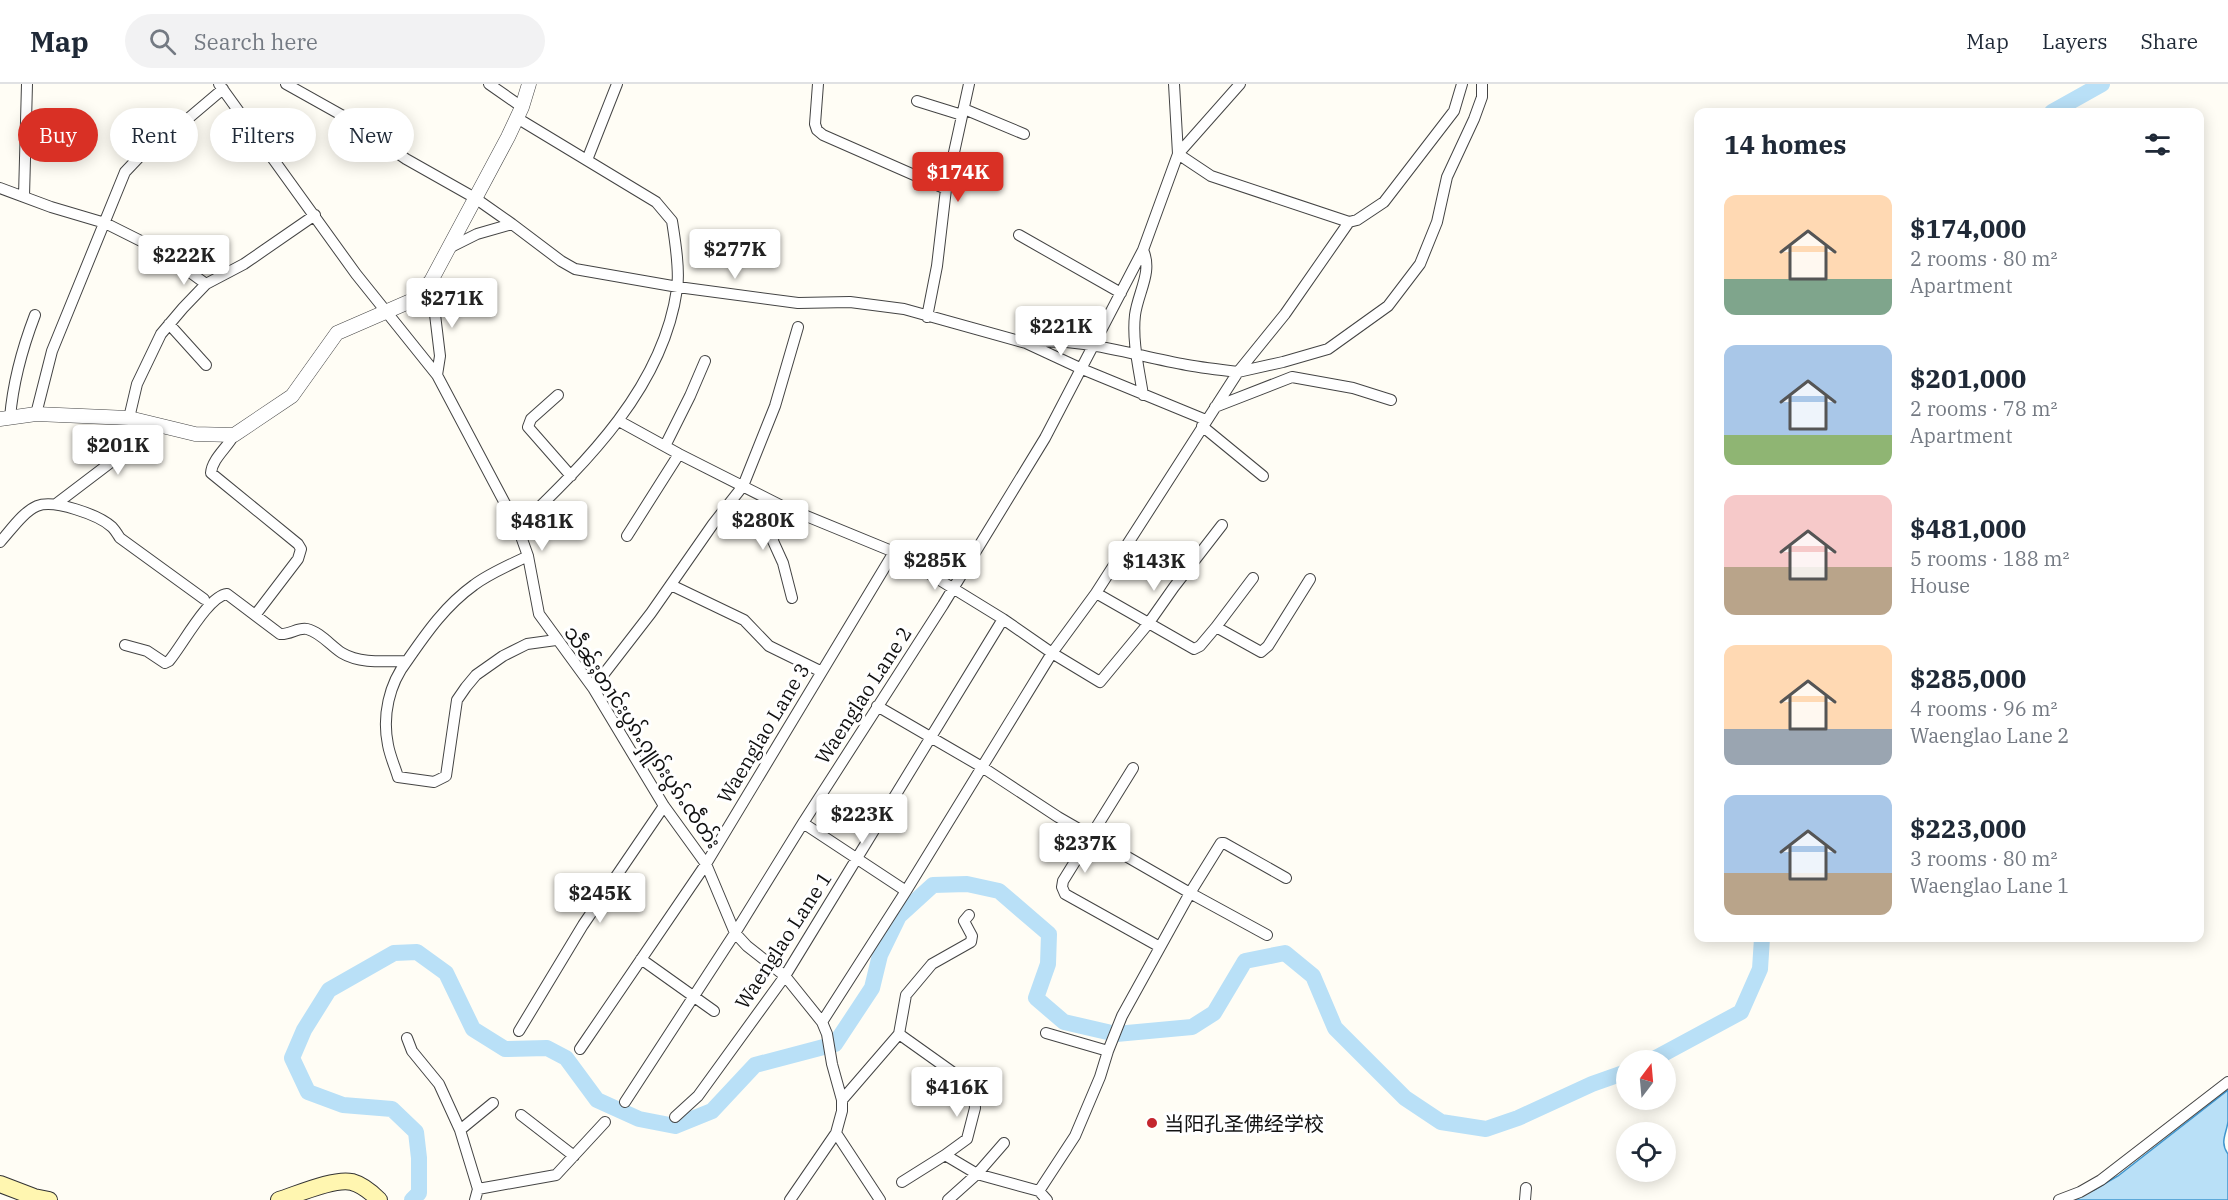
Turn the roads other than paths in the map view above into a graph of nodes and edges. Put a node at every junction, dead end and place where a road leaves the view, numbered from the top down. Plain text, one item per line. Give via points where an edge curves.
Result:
1 (27, 84) edge
2 (286, 84) edge
3 (489, 84) edge
4 (529, 84) edge
5 (617, 84) edge
6 (818, 84) edge
7 (969, 84) edge
8 (1174, 84) edge
9 (1240, 84) edge
10 (1462, 84) edge
11 (1482, 84) edge
12 (221, 86) edge
13 (917, 101) dead end
14 (963, 112) junction
15 (519, 113) junction
16 (1024, 134) dead end
17 (1178, 154) junction
18 (587, 160) junction
19 (0, 188) edge
20 (946, 189) junction
21 (24, 196) junction
22 (475, 198) junction
23 (315, 215) junction
24 (1349, 222) junction
25 (105, 223) junction
26 (512, 224) junction
27 (1019, 235) dead end
28 (448, 248) junction
29 (1143, 250) junction
30 (431, 281) junction
31 (206, 284) junction
32 (678, 287) junction
33 (1121, 293) junction
34 (385, 311) junction
35 (35, 315) dead end
36 (927, 317) junction
37 (169, 324) junction
38 (798, 327) dead end
39 (1026, 343) junction
40 (1095, 345) junction
41 (1136, 353) junction
42 (705, 362) dead end
43 (206, 365) dead end
44 (1082, 369) junction
45 (1238, 372) junction
46 (437, 375) junction
47 (558, 395) dead end
48 (1143, 395) junction
49 (1392, 400) dead end
50 (1215, 407) junction
51 (36, 414) junction
52 (5, 418) edge
53 (136, 419) junction
54 (619, 421) junction
55 (1204, 423) junction
56 (234, 435) junction
57 (665, 446) junction
58 (679, 454) junction
59 (571, 476) junction
60 (1263, 476) dead end
61 (743, 486) junction
62 (56, 504) junction
63 (782, 506) junction
64 (1222, 525) dead end
65 (518, 528) junction
66 (627, 536) dead end
67 (0, 542) edge
68 (894, 552) junction
69 (528, 556) junction
70 (1253, 578) dead end
71 (1310, 579) dead end
72 (671, 585) junction
73 (953, 589) junction
74 (1096, 593) junction
75 (792, 597) dead end
76 (204, 599) dead end
77 (255, 614) junction
78 (1003, 619) junction
79 (1148, 624) junction
80 (1216, 627) junction
81 (556, 640) junction
82 (125, 645) dead end
83 (1052, 653) junction
84 (407, 660) junction
85 (820, 671) junction
86 (593, 688) junction
87 (877, 706) junction
88 (930, 738) junction
89 (982, 767) junction
90 (1133, 768) dead end
91 (664, 806) junction
92 (803, 823) junction
93 (1093, 837) junction
94 (857, 858) junction
95 (705, 864) junction
96 (1286, 878) dead end
97 (906, 891) junction
98 (1190, 893) junction
99 (969, 915) dead end
100 (735, 933) junction
101 (1267, 935) dead end
102 (1161, 947) junction
103 (641, 959) junction
104 (785, 976) junction
105 (693, 997) junction
106 (714, 1011) dead end
107 (822, 1022) junction
108 (519, 1031) dead end
109 (1046, 1033) dead end
110 (899, 1034) junction
111 (407, 1038) dead end
112 (580, 1049) dead end
113 (1108, 1051) junction
114 (2228, 1082) edge
115 (843, 1100) junction
116 (625, 1102) dead end
117 (493, 1103) dead end
118 (521, 1114) dead end
119 (675, 1117) dead end
120 (605, 1122) dead end
121 (459, 1130) junction
122 (836, 1133) junction
123 (1004, 1143) dead end
124 (945, 1155) junction
125 (574, 1156) junction
126 (977, 1174) junction
127 (902, 1182) dead end
128 (0, 1184) edge
129 (1039, 1191) junction
130 (477, 1195) edge
131 (49, 1200) edge
132 (279, 1200) edge
133 (379, 1200) edge
134 (790, 1200) edge
135 (880, 1200) edge
136 (948, 1200) edge
137 (1047, 1200) edge
138 (2059, 1200) edge

1 - 21 street
2 - 22 street
3 - 15 street
4 - 15 street
5 - 18 street
6 - 20 street via 815,124 823,135
7 - 14 street
8 - 17 street
9 - 17 street, Waenglao Lane 2
10 - 24 street via 1454,111 1384,202
11 - 45 street via 1482,97 1448,177 1437,222 1420,264 1388,306 1328,349
12 - 23 street, သဵၼ်ႈတၢင်းပွၵ်ႉႁူၵ်းပွၵ်ႉၸဵတ်း
12 - 25 street via 125,172
13 - 14 street
14 - 16 street
14 - 20 street
15 - 18 street
15 - 22 street
17 - 24 street via 1210,176
17 - 29 street, Waenglao Lane 2
18 - 32 street via 666,212 672,221
19 - 21 street
20 - 36 street
21 - 25 street
22 - 26 street
22 - 28 street
23 - 31 street via 244,264
23 - 34 street, သဵၼ်ႈတၢင်းပွၵ်ႉႁူၵ်းပွၵ်ႉၸဵတ်း
24 - 45 street via 1285,314
25 - 31 street via 161,251
25 - 51 street via 52,351
26 - 28 street
26 - 32 street via 575,269
27 - 33 street
28 - 30 street
29 - 33 street, Waenglao Lane 2
29 - 41 street via 1146,274 1135,315
30 - 34 street via 413,300
30 - 46 street via 440,356
31 - 37 street
32 - 36 street via 798,303 850,302 904,309
32 - 54 street via 650,372
33 - 40 street, Waenglao Lane 2
34 - 46 street, သဵၼ်ႈတၢင်းပွၵ်ႉႁူၵ်းပွၵ်ႉၸဵတ်း
34 - 56 street via 337,333 292,396
35 - 52 street via 21,351
36 - 39 street
37 - 43 street
37 - 53 street via 137,384
38 - 61 street via 776,406
39 - 40 street
39 - 44 street
40 - 41 street
40 - 44 street, Waenglao Lane 2
41 - 45 street
41 - 48 street
42 - 57 street
44 - 48 street
44 - 73 street, Waenglao Lane 2
45 - 50 street
46 - 65 street, သဵၼ်ႈတၢင်းပွၵ်ႉႁူၵ်းပွၵ်ႉၸဵတ်း
47 - 59 street via 531,419 528,427
48 - 55 street
49 - 50 street via 1292,376
50 - 55 street
51 - 52 street
51 - 53 street
53 - 56 street via 195,434
53 - 62 street via 131,447
54 - 57 street
54 - 59 street
55 - 60 street
55 - 74 street
56 - 77 street via 211,467 211,474 301,549 298,559
57 - 58 street
58 - 61 street
58 - 66 street
59 - 65 street
61 - 63 street
61 - 72 street
62 - 67 street via 30,510
62 - 76 street via 111,526 120,538
63 - 68 street
63 - 75 street via 773,541
64 - 79 street
65 - 69 street, သဵၼ်ႈတၢင်းပွၵ်ႉႁူၵ်းပွၵ်ႉၸဵတ်း
68 - 73 street
68 - 85 street, Waenglao Lane 3
69 - 81 street, သဵၼ်ႈတၢင်းပွၵ်ႉႁူၵ်းပွၵ်ႉၸဵတ်း via 539,614
69 - 84 street via 476,583 455,600
70 - 80 street
71 - 80 street via 1262,652
72 - 85 street via 744,620 770,646
72 - 86 street
73 - 78 street
73 - 87 street, Waenglao Lane 2
74 - 79 street
74 - 83 street
77 - 82 street via 233,596 222,594 169,661 165,663 147,651
77 - 84 street via 280,634 310,630 343,654 372,661
78 - 83 street
78 - 88 street, Waenglao Lane 1
79 - 80 street via 1194,649
79 - 83 street via 1100,682
81 - 84 street via 531,642 476,675 457,700 446,776 434,782 398,777 388,745 389,694
81 - 86 street, သဵၼ်ႈတၢင်းပွၵ်ႉႁူၵ်းပွၵ်ႉၸဵတ်း
83 - 89 street
85 - 95 street, Waenglao Lane 3
86 - 91 street, သဵၼ်ႈတၢင်းပွၵ်ႉႁူၵ်းပွၵ်ႉၸဵတ်း
87 - 88 street
87 - 92 street, Waenglao Lane 2
88 - 89 street
88 - 94 street, Waenglao Lane 1
89 - 93 street
89 - 97 street
90 - 93 street
91 - 95 street, သဵၼ်ႈတၢင်းပွၵ်ႉႁူၵ်းပွၵ်ႉၸဵတ်း
91 - 108 street via 583,925
92 - 94 street
92 - 100 street, Waenglao Lane 2
93 - 98 street
93 - 102 street via 1063,881 1065,894
94 - 97 street
94 - 104 street, Waenglao Lane 1
95 - 100 street, သဵၼ်ႈတၢင်းပွၵ်ႉႁူၵ်းပွၵ်ႉၸဵတ်း
95 - 103 street, Waenglao Lane 3
96 - 98 street via 1221,843
97 - 107 street
98 - 101 street
98 - 102 street
99 - 110 street via 964,921 971,942 932,964 906,995
100 - 104 street, သဵၼ်ႈတၢင်းပွၵ်ႉႁူၵ်းပွၵ်ႉၸဵတ်း
100 - 105 street, Waenglao Lane 2
102 - 113 street via 1122,1016
103 - 105 street
103 - 112 street, Waenglao Lane 3
104 - 107 street, သဵၼ်ႈတၢင်းပွၵ်ႉႁူၵ်းပွၵ်ႉၸဵတ်း
104 - 119 street, Waenglao Lane 1 via 698,1096
105 - 106 street
105 - 116 street, Waenglao Lane 2
107 - 115 street, သဵၼ်ႈတၢင်းပွၵ်ႉႁူၵ်းပွၵ်ႉၸဵတ်း
109 - 113 street
110 - 115 street
110 - 124 street via 965,1081 974,1092 975,1108 966,1139
111 - 121 street via 412,1051 439,1084
113 - 129 street via 1075,1136
114 - 138 street via 2101,1180
115 - 122 street
117 - 121 street
118 - 125 street
120 - 125 street
121 - 130 street
122 - 134 street
122 - 135 street
123 - 126 street
124 - 126 street
124 - 127 street
125 - 130 street via 556,1175
126 - 129 street
126 - 136 street
128 - 131 main road
129 - 137 street
132 - 133 main road via 341,1181 366,1188

